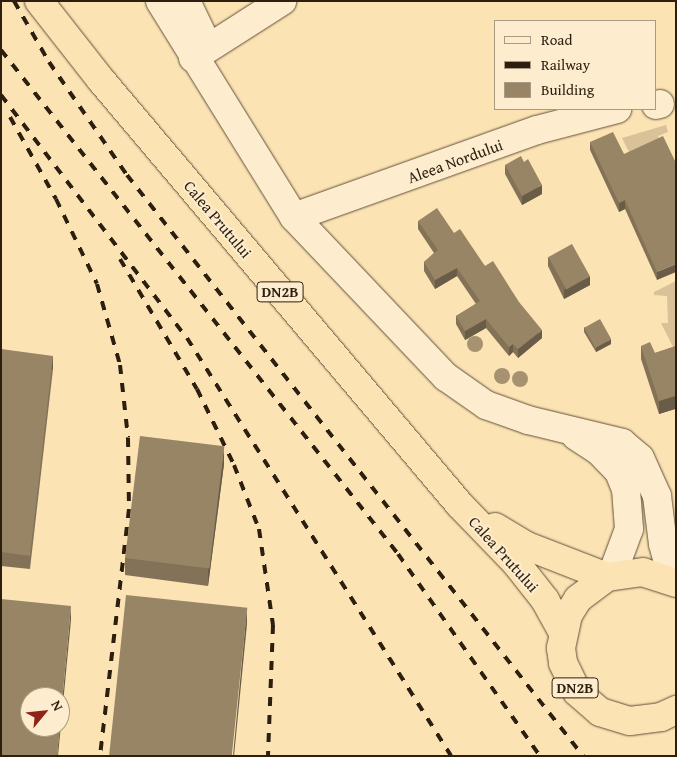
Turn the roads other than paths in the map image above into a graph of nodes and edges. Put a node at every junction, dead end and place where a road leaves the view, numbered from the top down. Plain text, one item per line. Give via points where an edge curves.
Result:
1 (39, 1) edge
2 (160, 1) edge
3 (186, 1) edge
4 (282, 1) edge
5 (201, 53) junction
6 (613, 110) edge
7 (294, 217) junction
8 (563, 427) junction
9 (458, 504) junction
10 (610, 576) junction
11 (674, 582) edge
12 (562, 632) junction
13 (676, 710) edge

1 - 9 highway, Calea Prutului / DN2B via 101,80
2 - 5 street
3 - 5 street
4 - 5 street
5 - 7 street
6 - 7 street, Aleea Nordului via 537,130
7 - 8 street via 446,377 486,405 528,420
8 - 10 street via 599,451 619,472 626,489 629,530
8 - 11 street via 622,444 640,458 656,496 663,544
9 - 10 highway, Calea Prutului / DN2B via 526,546
9 - 12 highway, Calea Prutului / DN2B via 516,563 545,600
10 - 11 highway, DN2B via 643,572
10 - 12 highway, DN2B via 578,599
12 - 13 highway, DN2B via 563,663 569,678 577,692 594,708 630,721 661,717

